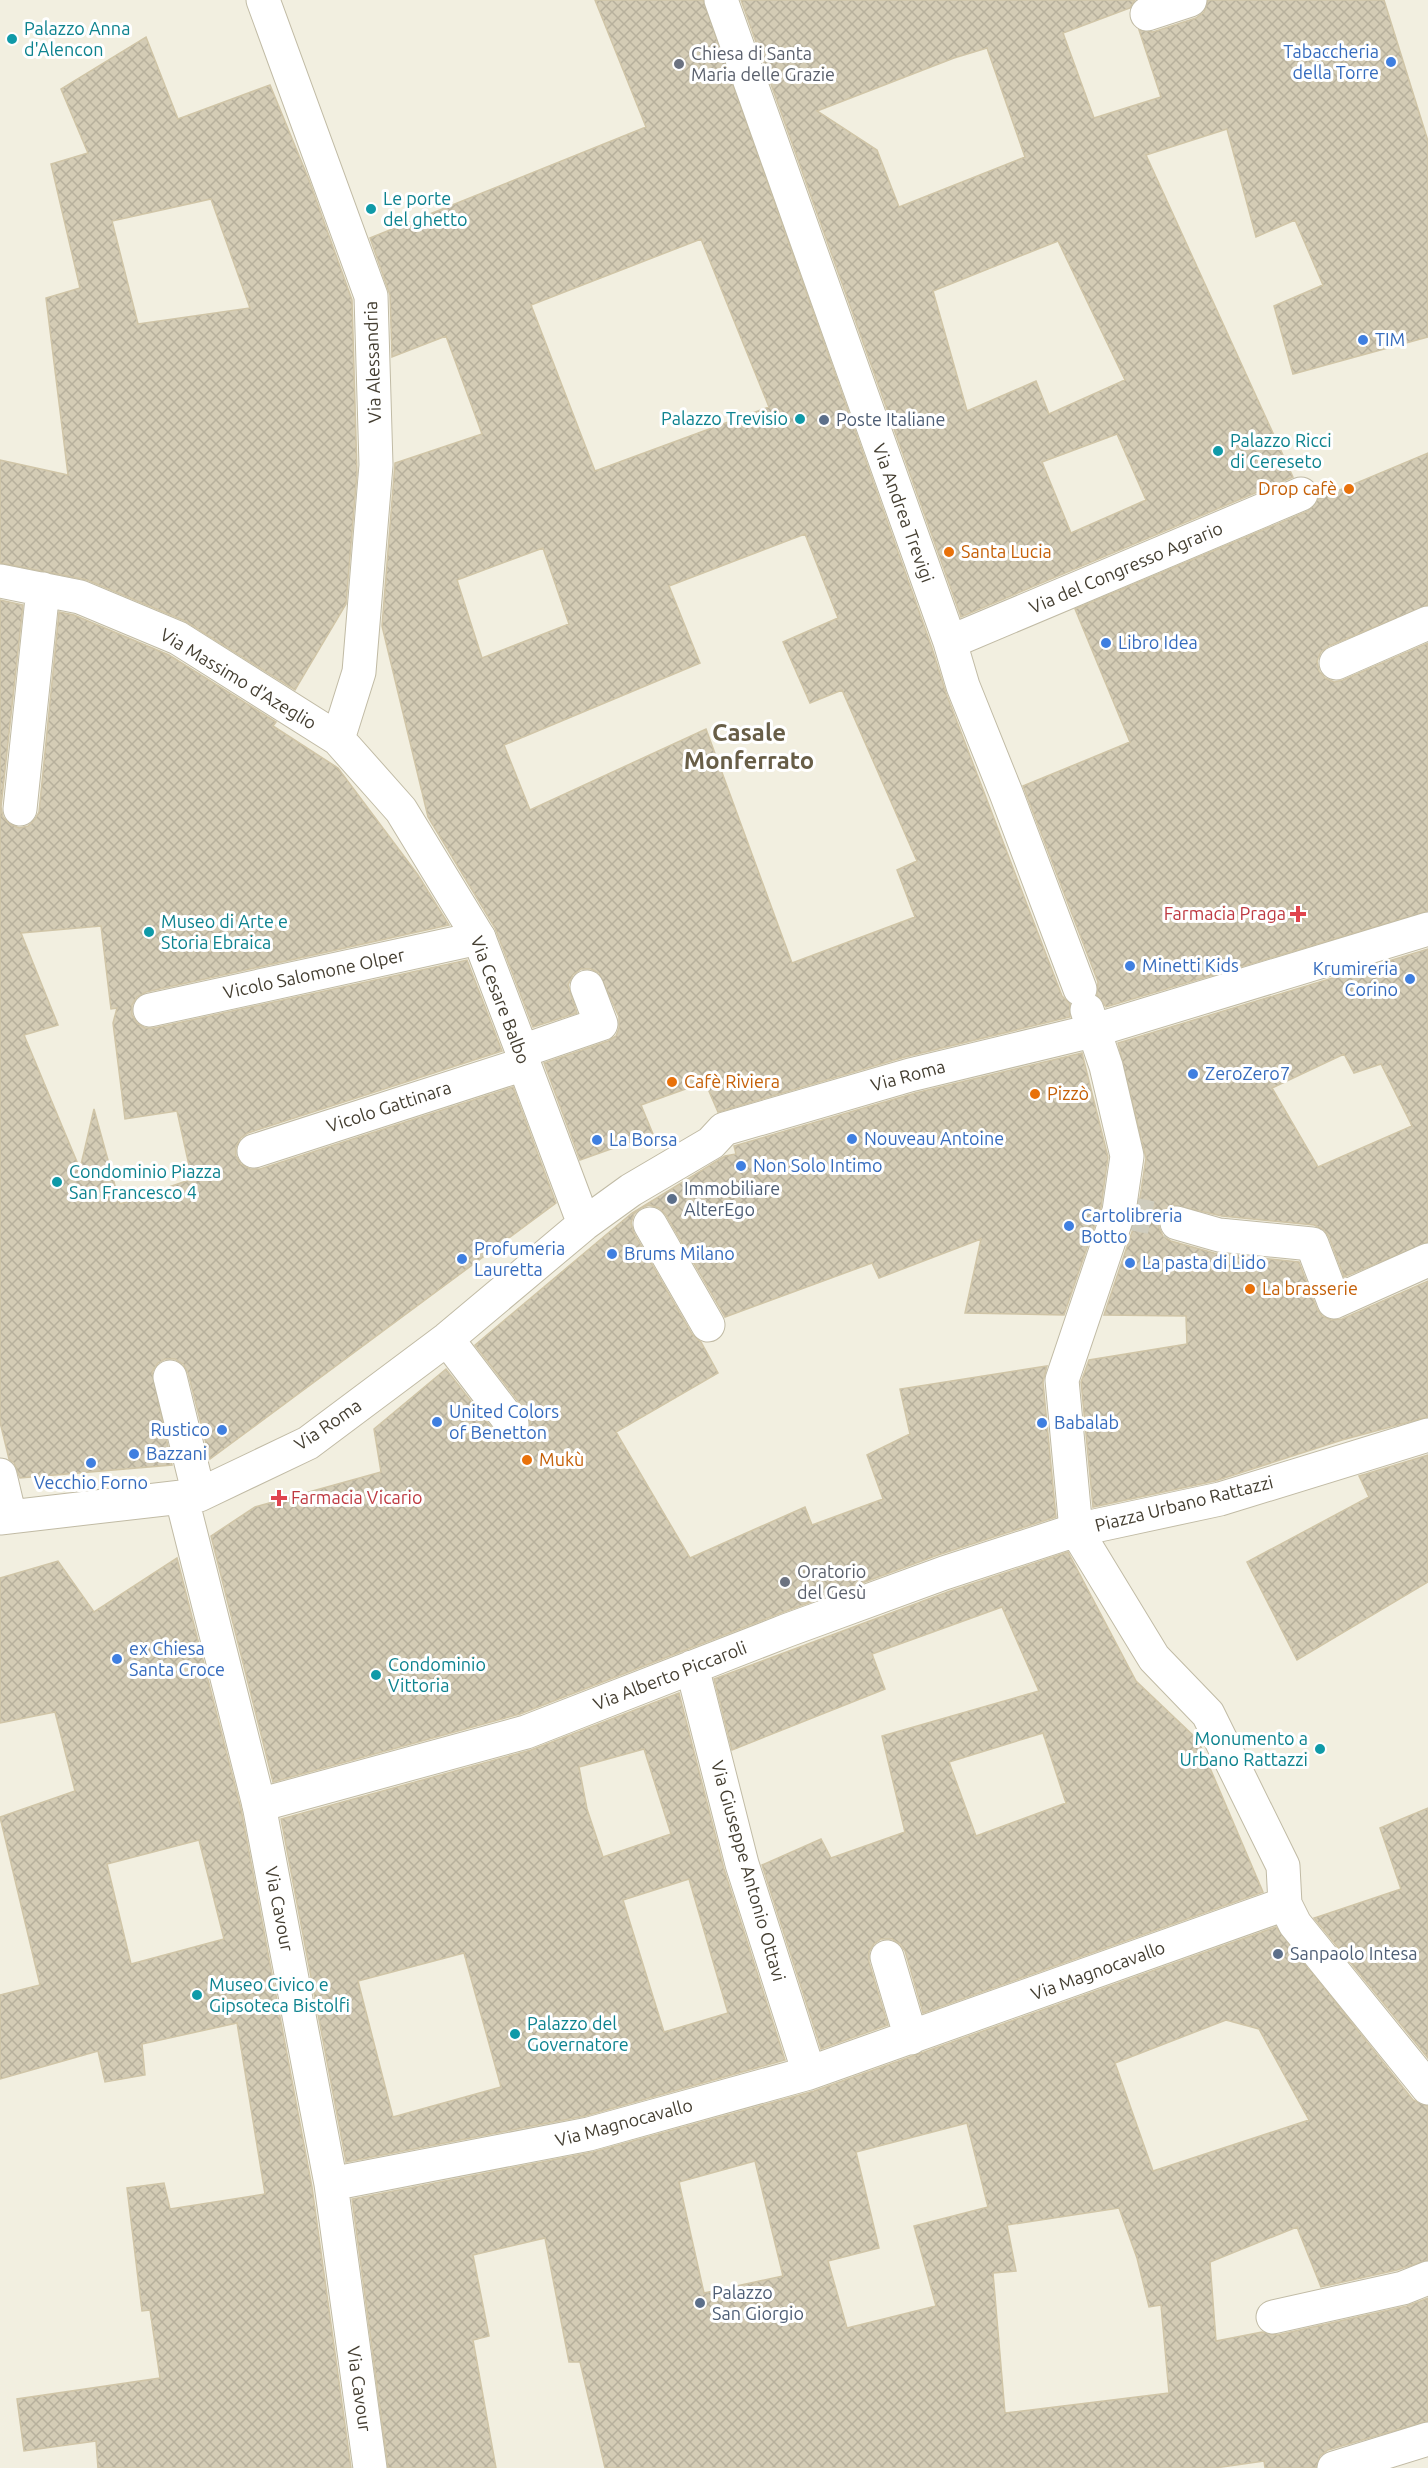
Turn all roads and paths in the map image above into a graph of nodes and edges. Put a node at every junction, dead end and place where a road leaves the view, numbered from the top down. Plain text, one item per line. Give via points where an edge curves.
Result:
1 (264, 0) edge
2 (721, 0) edge
3 (1190, 0) edge
4 (1147, 14) dead end
5 (1301, 494) dead end
6 (0, 581) edge
7 (43, 589) junction
8 (1428, 623) edge
9 (950, 642) junction
10 (1336, 663) dead end
11 (338, 739) junction
12 (20, 809) dead end
13 (1428, 929) edge
14 (479, 938) junction
15 (587, 987) dead end
16 (150, 1010) dead end
17 (1086, 1010) junction
18 (523, 1058) junction
19 (254, 1151) dead end
20 (639, 1205) junction
21 (1177, 1223) tunnel mouth
22 (584, 1224) junction
23 (1428, 1260) edge
24 (708, 1325) dead end
25 (447, 1339) junction
26 (170, 1377) dead end
27 (512, 1424) dead end
28 (1428, 1435) edge
29 (0, 1475) edge
30 (190, 1497) junction
31 (5, 1518) edge
32 (1076, 1530) junction
33 (692, 1667) junction
34 (259, 1805) junction
35 (1285, 1904) junction
36 (887, 1957) dead end
37 (911, 2038) junction
38 (809, 2073) junction
39 (1428, 2088) edge
40 (331, 2184) junction
41 (1428, 2278) edge
42 (1273, 2317) dead end
43 (1428, 2439) edge
44 (370, 2468) edge
45 (1334, 2468) edge

1 - 11 street, Via Alessandria via 371,296 376,465 359,672
2 - 9 street, Via Andrea Trevigi
3 - 4 street
5 - 9 street, Via del Congresso Agrario
6 - 7 street, Via Massimo d'Azeglio
7 - 11 street, Via Massimo d'Azeglio via 80,597 178,638
7 - 12 street
8 - 10 street
9 - 17 street, Via Andrea Trevigi via 963,686
11 - 14 street, Via Cesare Balbo via 401,810
13 - 17 street, Via Roma
14 - 16 street, Vicolo Salomone Olper
14 - 18 street, Via Cesare Balbo
15 - 18 street, Vicolo Gattinara via 601,1024
17 - 20 street, Via Roma via 910,1075 724,1129
17 - 32 street, Via Andrea Trevigi via 1106,1066 1126,1156 1119,1211 1062,1380
18 - 19 street, Vicolo Gattinara
18 - 22 street, Via Cesare Balbo
20 - 22 street, Via Roma
20 - 24 street
21 - 23 street via 1219,1235 1312,1244 1334,1302
22 - 25 street, Via Roma
25 - 27 street
25 - 30 street, Via Roma via 308,1443
26 - 30 street
28 - 32 street, Piazza Urbano Rattazzi via 1220,1499
29 - 31 street
30 - 31 street, Via Roma
30 - 34 street, Via Cavour
32 - 33 street, Via Alberto Piccaroli via 944,1573
32 - 35 street, Piazza Urbano Rattazzi via 1154,1659 1208,1714 1283,1866
33 - 34 street, Via Alberto Piccaroli via 526,1732
33 - 38 street, Via Giuseppe Antonio Ottavi via 742,1864
34 - 40 street, Via Cavour
35 - 37 street, Via Magnocavallo
35 - 39 street via 1295,1924
36 - 37 street
37 - 38 street, Via Magnocavallo
38 - 40 street, Via Magnocavallo via 589,2134
40 - 44 street, Via Cavour
41 - 42 street via 1403,2288
43 - 45 street

